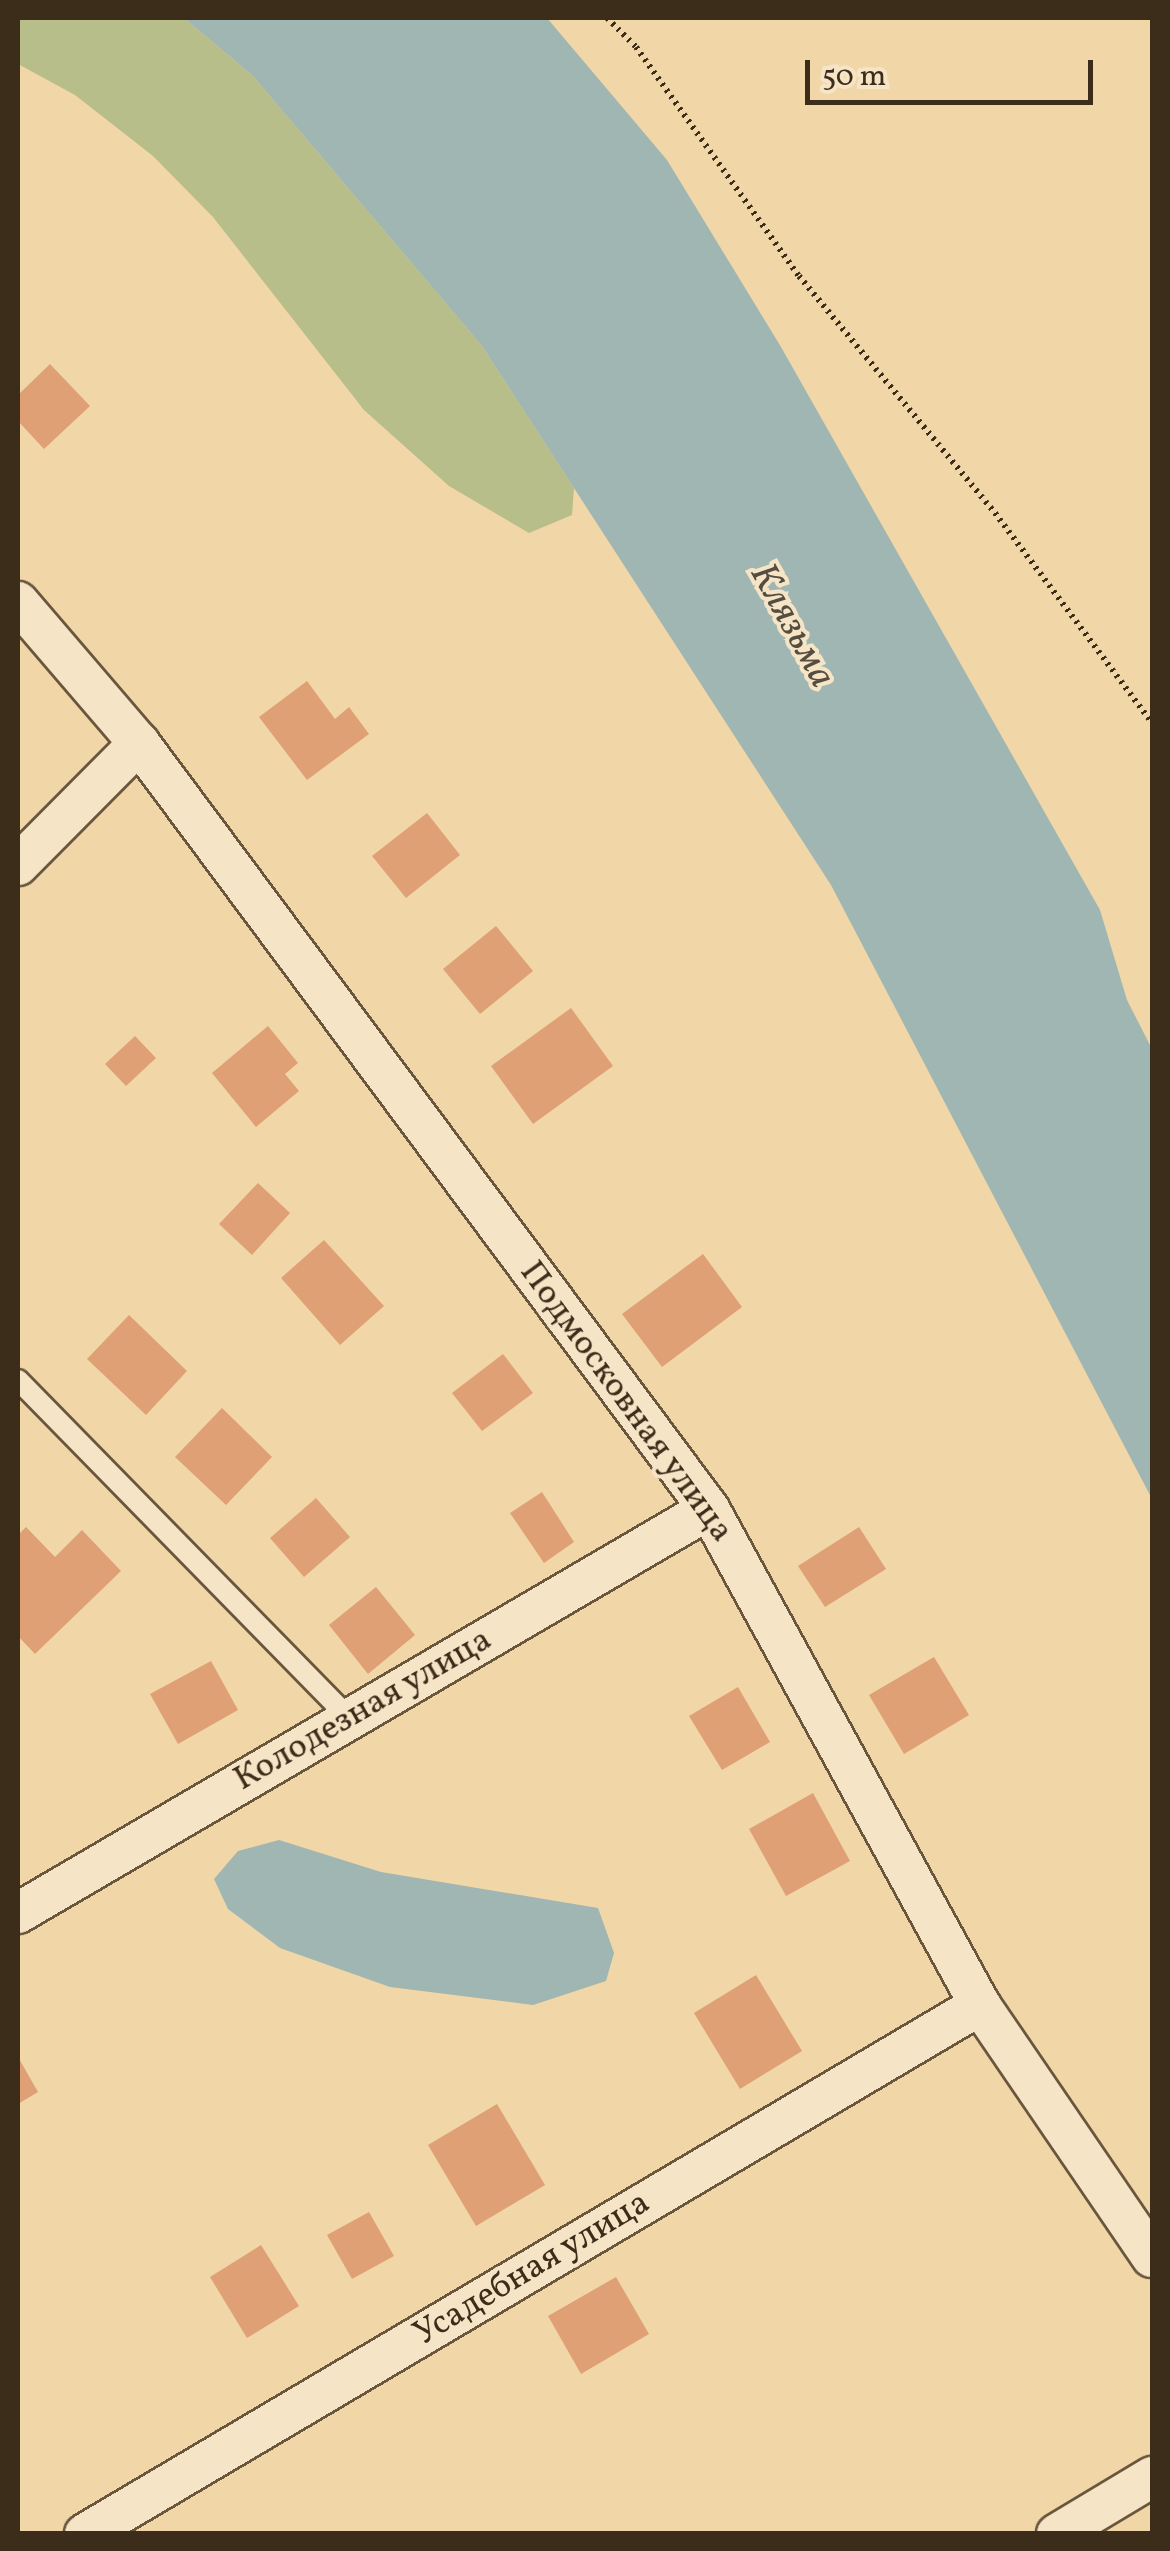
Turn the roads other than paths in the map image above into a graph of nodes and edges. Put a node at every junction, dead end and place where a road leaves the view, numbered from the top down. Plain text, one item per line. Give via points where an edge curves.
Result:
1 (18, 602) edge
2 (139, 743) junction
3 (18, 865) edge
4 (18, 1380) edge
5 (710, 1509) junction
6 (349, 1718) junction
7 (18, 1913) edge
8 (980, 2005) junction
9 (1152, 2257) edge
10 (1152, 2477) edge
11 (85, 2534) edge
12 (1056, 2534) edge

1 - 2 street, Подмосковная улица
2 - 3 street
2 - 5 street, Подмосковная улица
4 - 6 lane
5 - 6 street, Колодезная улица
5 - 8 street, Подмосковная улица
6 - 7 street, Колодезная улица
8 - 9 street, Подмосковная улица
8 - 11 street, Усадебная улица
10 - 12 street

